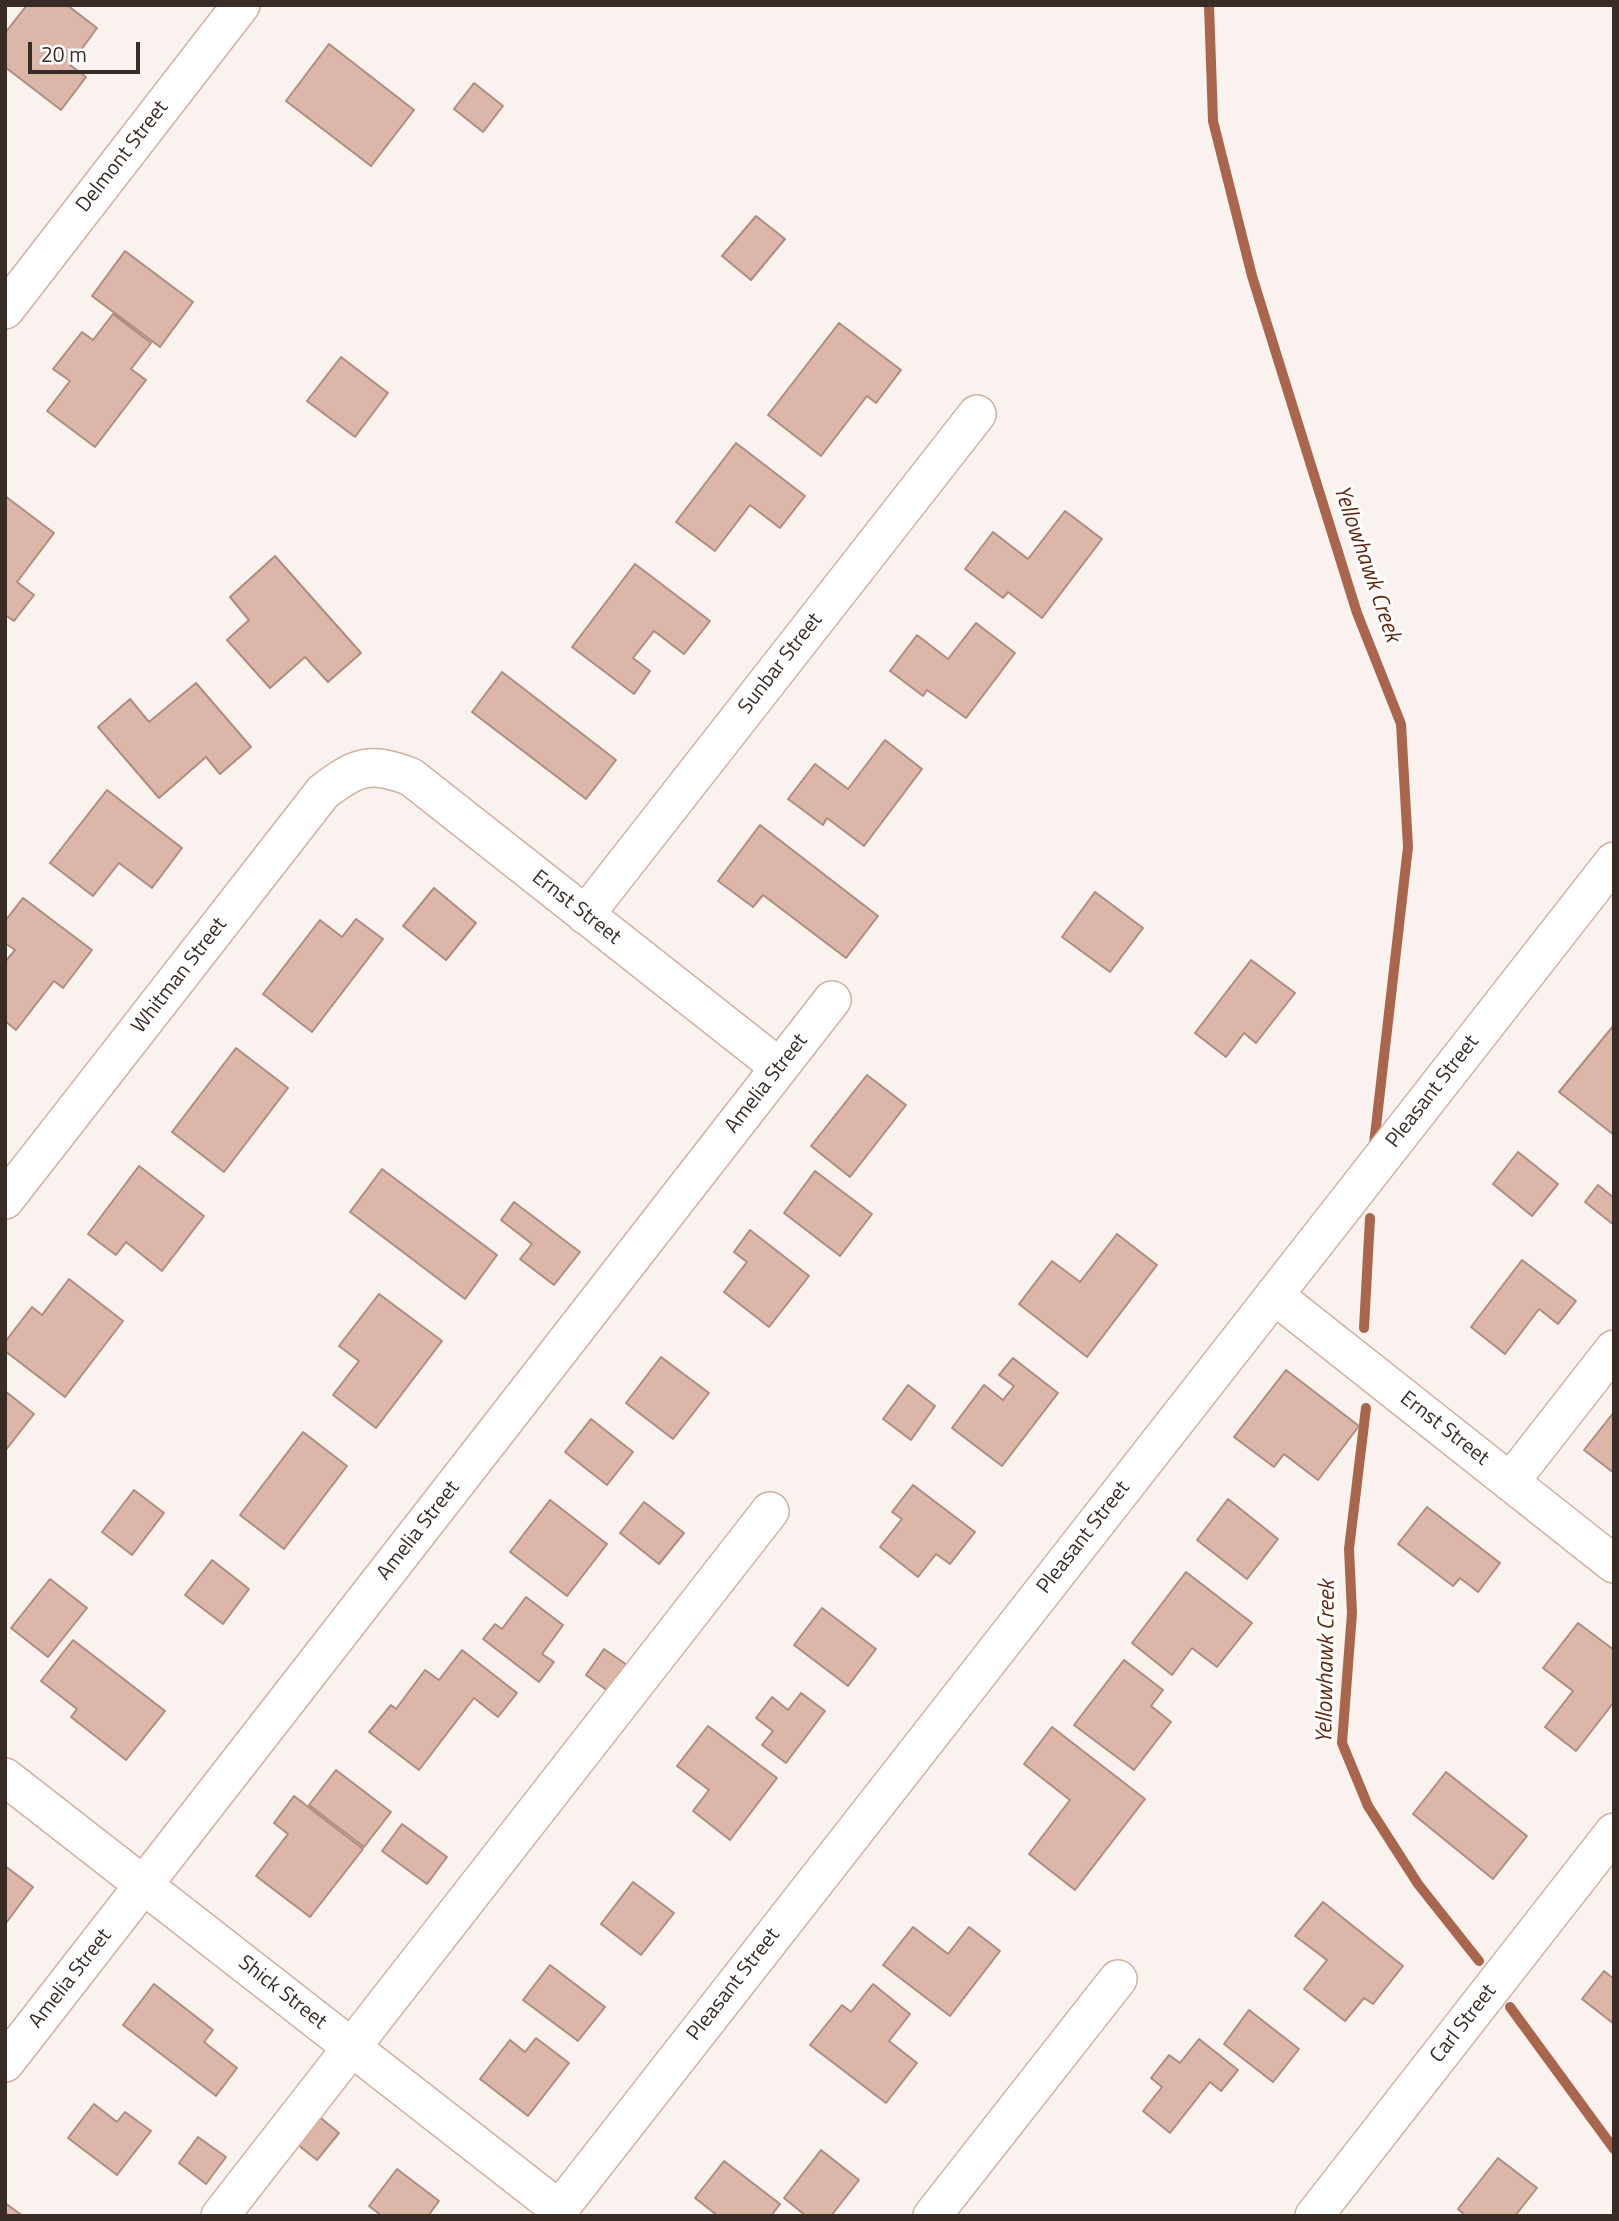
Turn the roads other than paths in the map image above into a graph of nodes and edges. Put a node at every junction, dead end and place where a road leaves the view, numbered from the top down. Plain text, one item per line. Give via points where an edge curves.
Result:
1 (241, 5) edge
2 (5, 310) edge
3 (977, 414) dead end
4 (366, 766) joint
5 (1614, 861) edge
6 (584, 915) junction
7 (832, 1000) dead end
8 (779, 1067) junction
9 (5, 1200) edge
10 (1274, 1295) junction
11 (1614, 1349) edge
12 (1510, 1482) junction
13 (770, 1511) dead end
14 (1614, 1564) edge
15 (5, 1777) edge
16 (1614, 1832) edge
17 (144, 1885) junction
18 (1118, 1979) dead end
19 (354, 2049) junction
20 (5, 2063) edge
21 (556, 2212) edge
22 (220, 2216) edge
23 (932, 2216) edge
24 (1314, 2216) edge

1 - 2 street, Delmont Street
3 - 6 street, Sunbar Street
4 - 6 street, Ernst Street via 390,768 411,777
4 - 9 street, Whitman Street via 344,775 323,792
5 - 10 street, Pleasant Street
6 - 8 street, Ernst Street
7 - 8 street, Amelia Street
8 - 17 street, Amelia Street
10 - 12 street, Ernst Street
10 - 21 street, Pleasant Street
11 - 12 street
12 - 14 street, Ernst Street
13 - 19 street
15 - 17 street, Shick Street
16 - 24 street, Carl Street
17 - 19 street, Shick Street
17 - 20 street, Amelia Street
18 - 23 street
19 - 21 street, Shick Street
19 - 22 street

